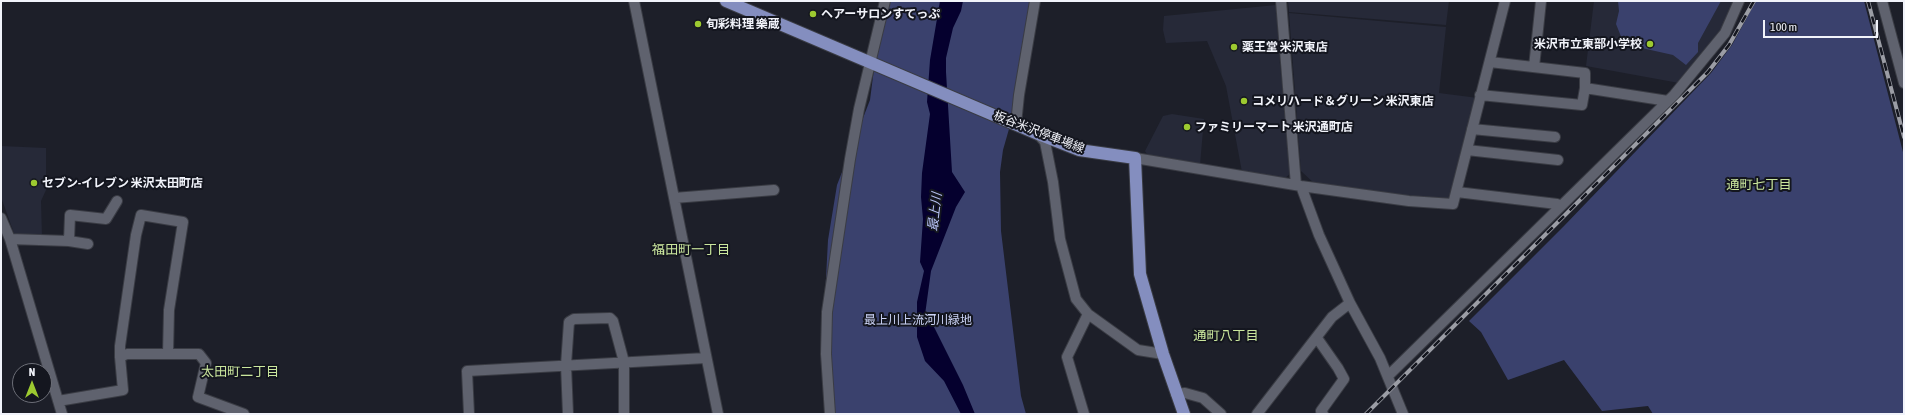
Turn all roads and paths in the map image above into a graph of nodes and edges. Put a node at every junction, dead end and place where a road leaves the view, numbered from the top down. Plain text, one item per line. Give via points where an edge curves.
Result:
1 (634, 1) edge
2 (726, 1) edge
3 (885, 1) edge
4 (1036, 1) edge
5 (1281, 1) edge
6 (1505, 1) edge
7 (1541, 1) edge
8 (1739, 1) edge
9 (1882, 1) edge
10 (1490, 62) junction
11 (875, 65) junction
12 (1534, 67) junction
13 (1904, 84) edge
14 (1585, 88) junction
15 (1480, 95) junction
16 (1668, 101) junction
17 (1012, 123) junction
18 (1472, 129) junction
19 (1038, 134) junction
20 (1555, 137) dead end
21 (1467, 150) junction
22 (1135, 158) junction
23 (1558, 160) dead end
24 (1298, 185) junction
25 (774, 190) dead end
26 (1457, 192) junction
27 (674, 198) junction
28 (117, 201) dead end
29 (1557, 204) dead end
30 (2, 221) edge
31 (10, 239) junction
32 (69, 241) junction
33 (88, 244) dead end
34 (1350, 303) junction
35 (1088, 314) junction
36 (1317, 338) junction
37 (168, 354) junction
38 (1163, 354) junction
39 (120, 357) junction
40 (706, 358) junction
41 (624, 362) junction
42 (566, 364) junction
43 (1388, 376) junction
44 (1176, 394) junction
45 (58, 401) junction
46 (62, 414) edge
47 (244, 414) edge
48 (469, 414) edge
49 (568, 414) edge
50 (624, 414) edge
51 (718, 414) edge
52 (830, 414) edge
53 (1084, 414) edge
54 (1184, 414) edge
55 (1221, 414) edge
56 (1257, 414) edge
57 (1323, 414) edge
58 (1403, 414) edge

1 - 27 street
2 - 11 main road, 板谷米沢停車場線
3 - 11 street
4 - 17 street
5 - 24 street
6 - 10 street
7 - 12 street
8 - 16 street via 1725,33
9 - 13 street
10 - 12 street
10 - 15 street
11 - 17 main road, 板谷米沢停車場線
11 - 52 street via 850,159 827,312 826,354
12 - 14 street via 1585,73
14 - 15 street via 1582,105
14 - 16 street
15 - 18 street
16 - 43 street
17 - 19 main road, 板谷米沢停車場線
18 - 20 street
18 - 21 street
19 - 22 main road, 板谷米沢停車場線 via 1079,150
19 - 35 street via 1045,142 1060,239 1076,299
21 - 23 street
21 - 26 street
22 - 24 street
22 - 38 main road via 1140,274
24 - 26 street via 1409,201 1453,204
24 - 34 street
25 - 27 street
26 - 29 street
27 - 40 street
28 - 32 street via 106,219 70,215
30 - 31 street
31 - 32 street
31 - 45 street
32 - 33 street
34 - 36 street via 1332,317
34 - 43 street
35 - 38 street via 1138,350
35 - 53 street via 1067,357
36 - 56 street
36 - 57 street via 1344,379 1321,412
37 - 39 street via 127,354
37 - 39 street via 169,310 183,222 141,216 136,235
37 - 47 street via 199,354 206,363 198,396
38 - 44 main road
39 - 45 street via 123,390
40 - 41 street
40 - 51 street
41 - 42 street
41 - 42 street via 614,321 610,318 574,319 569,322
41 - 50 street
42 - 48 street via 467,370
42 - 49 street
43 - 58 street
44 - 54 main road
44 - 55 street via 1203,398
45 - 46 street

